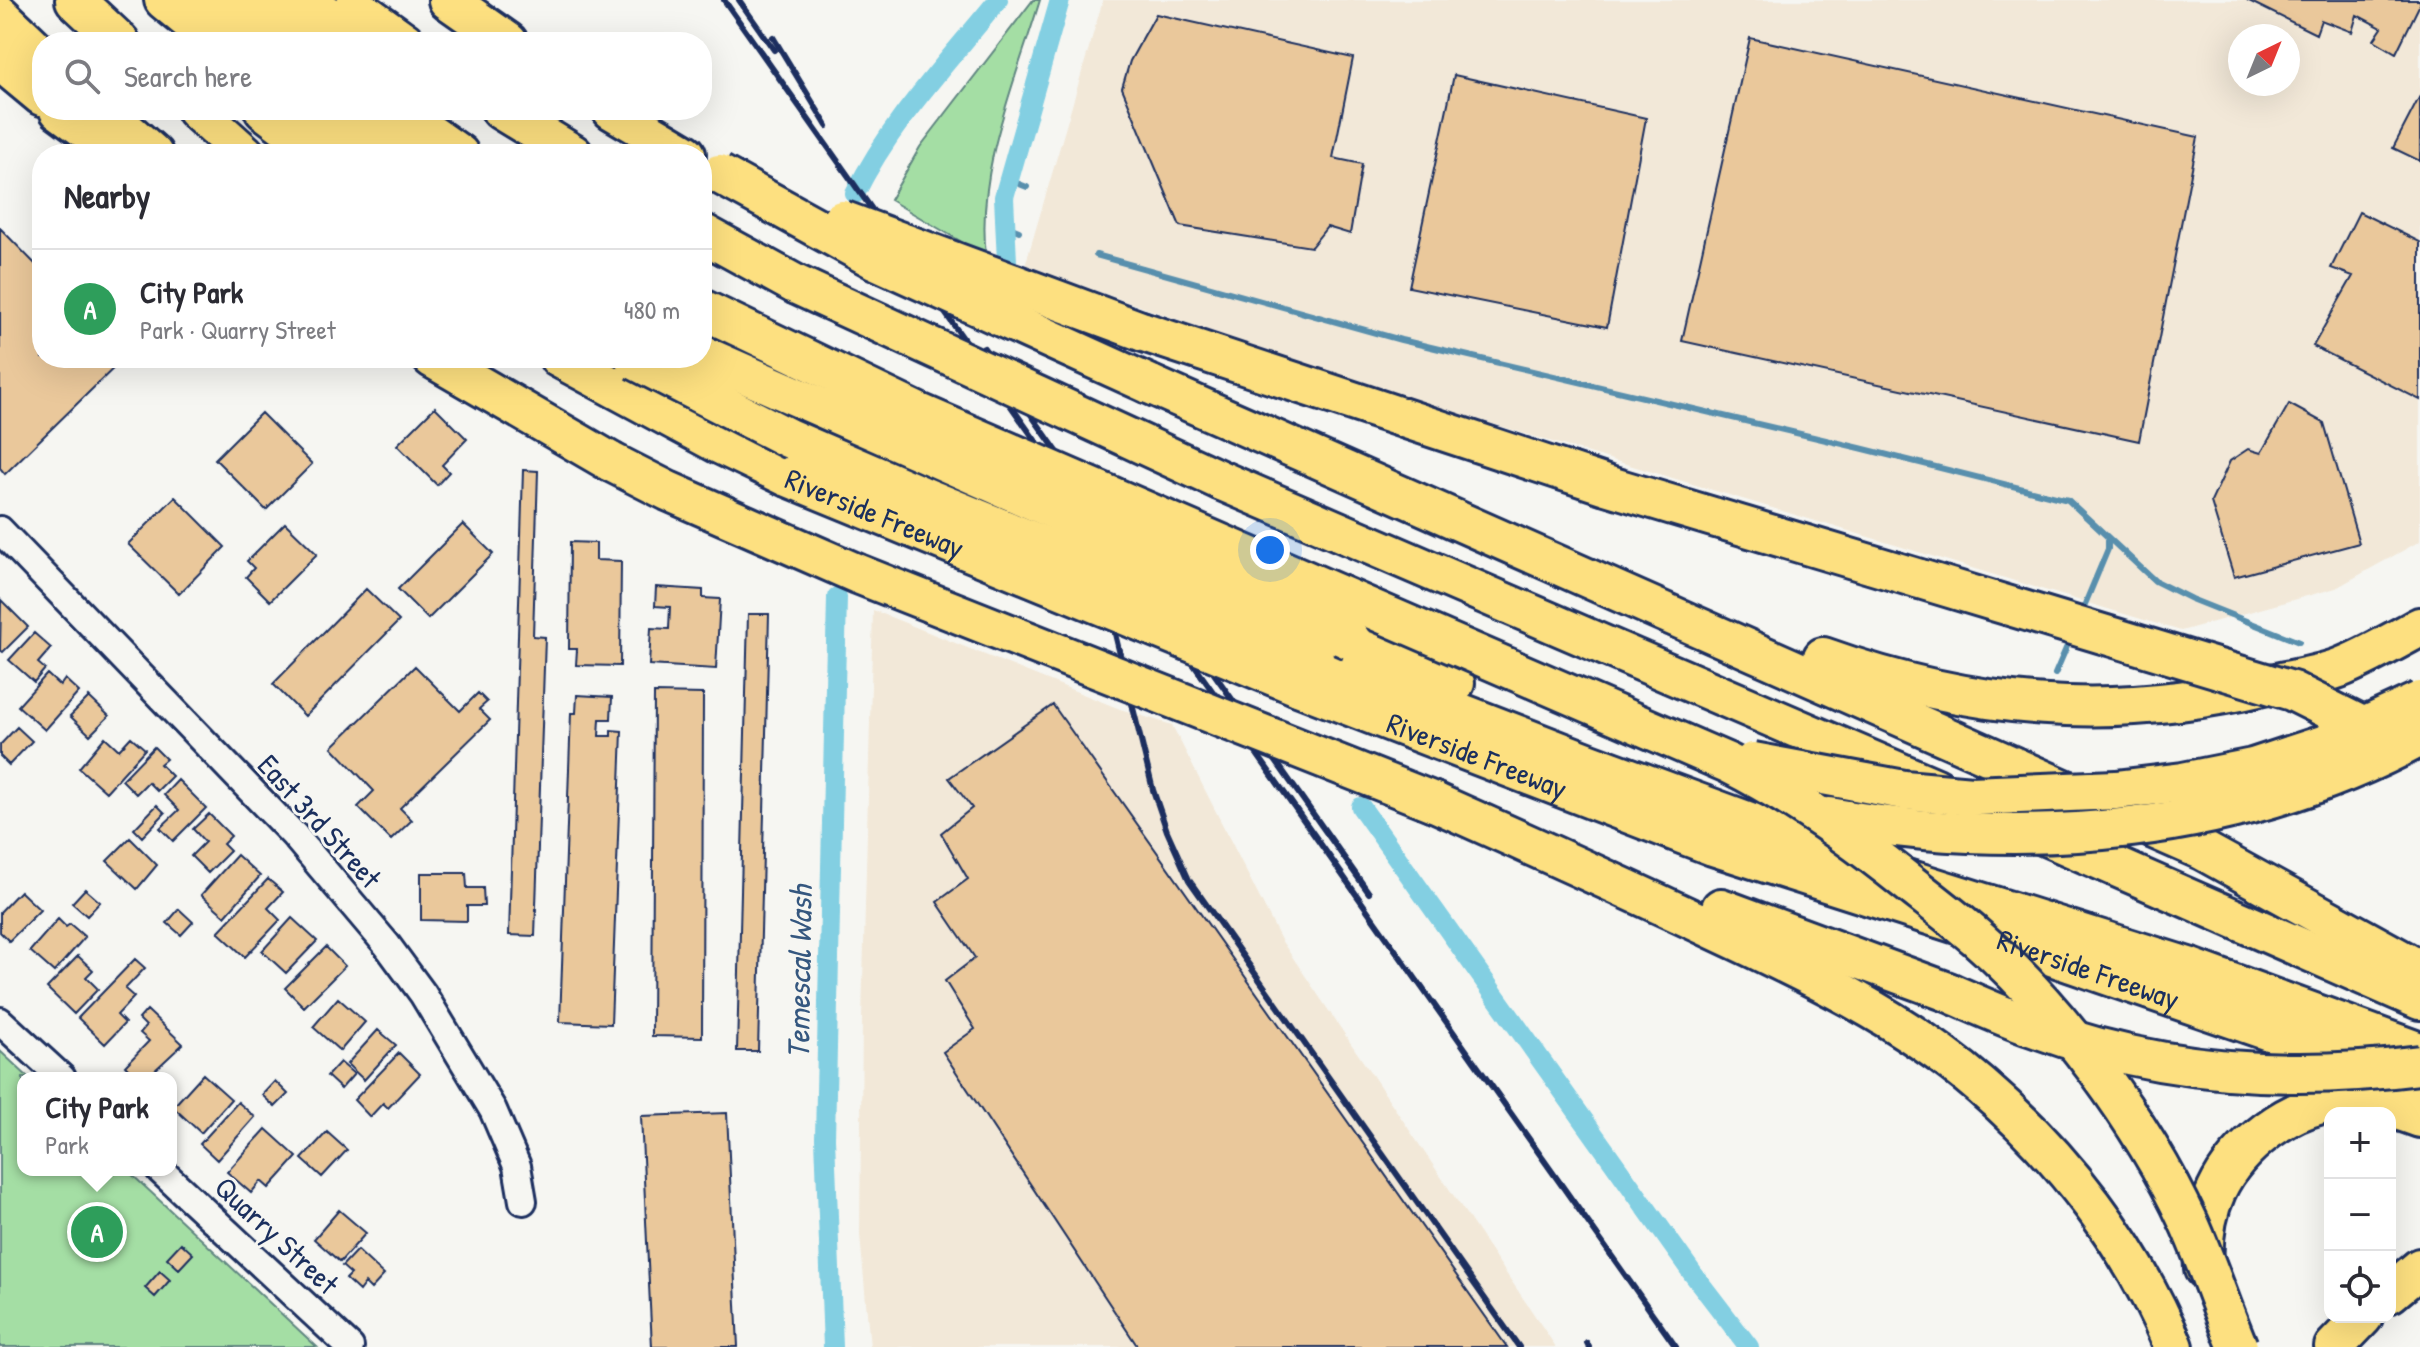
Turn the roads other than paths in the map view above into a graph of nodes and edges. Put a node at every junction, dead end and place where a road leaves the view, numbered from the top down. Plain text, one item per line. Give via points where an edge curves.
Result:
1 (140, 0) edge
2 (164, 0) edge
3 (208, 0) edge
4 (237, 0) edge
5 (254, 0) edge
6 (303, 0) edge
7 (346, 0) edge
8 (448, 0) edge
9 (77, 4) edge
10 (0, 15) edge
11 (109, 32) edge
12 (175, 32) edge
13 (203, 32) edge
14 (247, 32) edge
15 (277, 32) edge
16 (295, 32) edge
17 (355, 32) edge
18 (391, 32) edge
19 (494, 32) edge
20 (32, 45) edge
21 (0, 61) edge
22 (32, 88) edge
23 (73, 120) edge
24 (114, 120) edge
25 (207, 120) edge
26 (277, 120) edge
27 (318, 120) edge
28 (363, 120) edge
29 (394, 120) edge
30 (410, 120) edge
31 (517, 120) edge
32 (629, 120) edge
33 (105, 144) edge
34 (142, 144) edge
35 (234, 144) edge
36 (309, 144) edge
37 (350, 144) edge
38 (397, 144) edge
39 (427, 144) edge
40 (445, 144) edge
41 (557, 144) edge
42 (669, 144) edge
43 (712, 169) edge
44 (712, 170) edge
45 (712, 238) edge
46 (712, 312) edge
47 (712, 312) edge
48 (712, 333) edge
49 (712, 359) edge
50 (449, 368) edge
51 (631, 371) edge
52 (1403, 495) junction
53 (0, 530) edge
54 (1355, 626) junction
55 (2420, 627) edge
56 (1306, 671) junction
57 (2420, 701) edge
58 (2420, 737) edge
59 (2420, 759) edge
60 (1434, 802) junction
61 (2420, 970) edge
62 (2420, 1000) edge
63 (0, 1021) edge
64 (2420, 1052) edge
65 (2420, 1065) edge
66 (55, 1072) edge
67 (2420, 1087) edge
68 (2420, 1118) edge
69 (166, 1176) edge
70 (523, 1201) dead end
71 (2420, 1268) edge
72 (2396, 1288) edge
73 (2357, 1323) edge
74 (350, 1347) edge
75 (2174, 1347) edge
76 (2213, 1347) edge
77 (2238, 1347) edge
78 (2246, 1347) edge
79 (2334, 1347) edge

1 - 12 highway
2 - 13 highway
3 - 14 highway
4 - 15 highway
5 - 16 highway
6 - 17 highway
7 - 18 highway
8 - 19 highway
9 - 11 highway
10 - 20 highway
21 - 22 highway
23 - 33 highway
24 - 34 highway
25 - 35 highway
26 - 36 highway
27 - 37 highway
28 - 38 highway
29 - 39 highway
30 - 40 highway
31 - 41 highway
32 - 42 highway
43 - 59 highway, bridge via 1141,331 1606,485 2292,691
44 - 52 highway, bridge via 876,260
45 - 62 highway, bridge via 795,284 1222,481
46 - 54 highway, bridge via 826,375
47 - 77 highway, bridge via 919,413 1728,763 1830,823 1977,937 2092,1062 2189,1223
48 - 76 highway, bridge via 1241,574 1725,785 1888,887 1971,959 2069,1072 2145,1190 2193,1288
49 - 54 highway, bridge
50 - 60 highway, bridge via 668,491 1025,642
51 - 56 highway, Riverside Freeway, bridge via 717,443 788,477
52 - 55 highway via 1867,673 1974,698 2064,707 2222,696 2341,667
52 - 61 highway via 2202,850
53 - 70 street, East 3rd Street via 294,835 387,945 493,1110 517,1166
54 - 57 highway, bridge via 1661,740 1904,790 1972,796 2116,790 2253,768 2329,743
54 - 58 highway, bridge via 1674,775 1775,807 1892,828 2062,833 2135,828 2298,790 2372,763
56 - 64 highway via 1590,763 1882,871 2191,968
56 - 67 highway, Riverside Freeway via 1713,846 1994,936
60 - 65 highway, bridge via 2034,1028 2118,1053 2196,1068 2280,1074 2361,1073
60 - 75 highway via 1841,992 1980,1085 2075,1182 2124,1249
63 - 66 street
68 - 78 highway via 2348,1101 2319,1104 2277,1123 2239,1154 2224,1174 2206,1218 2203,1268 2216,1310
69 - 74 street, Quarry Street
71 - 72 highway
73 - 79 highway

